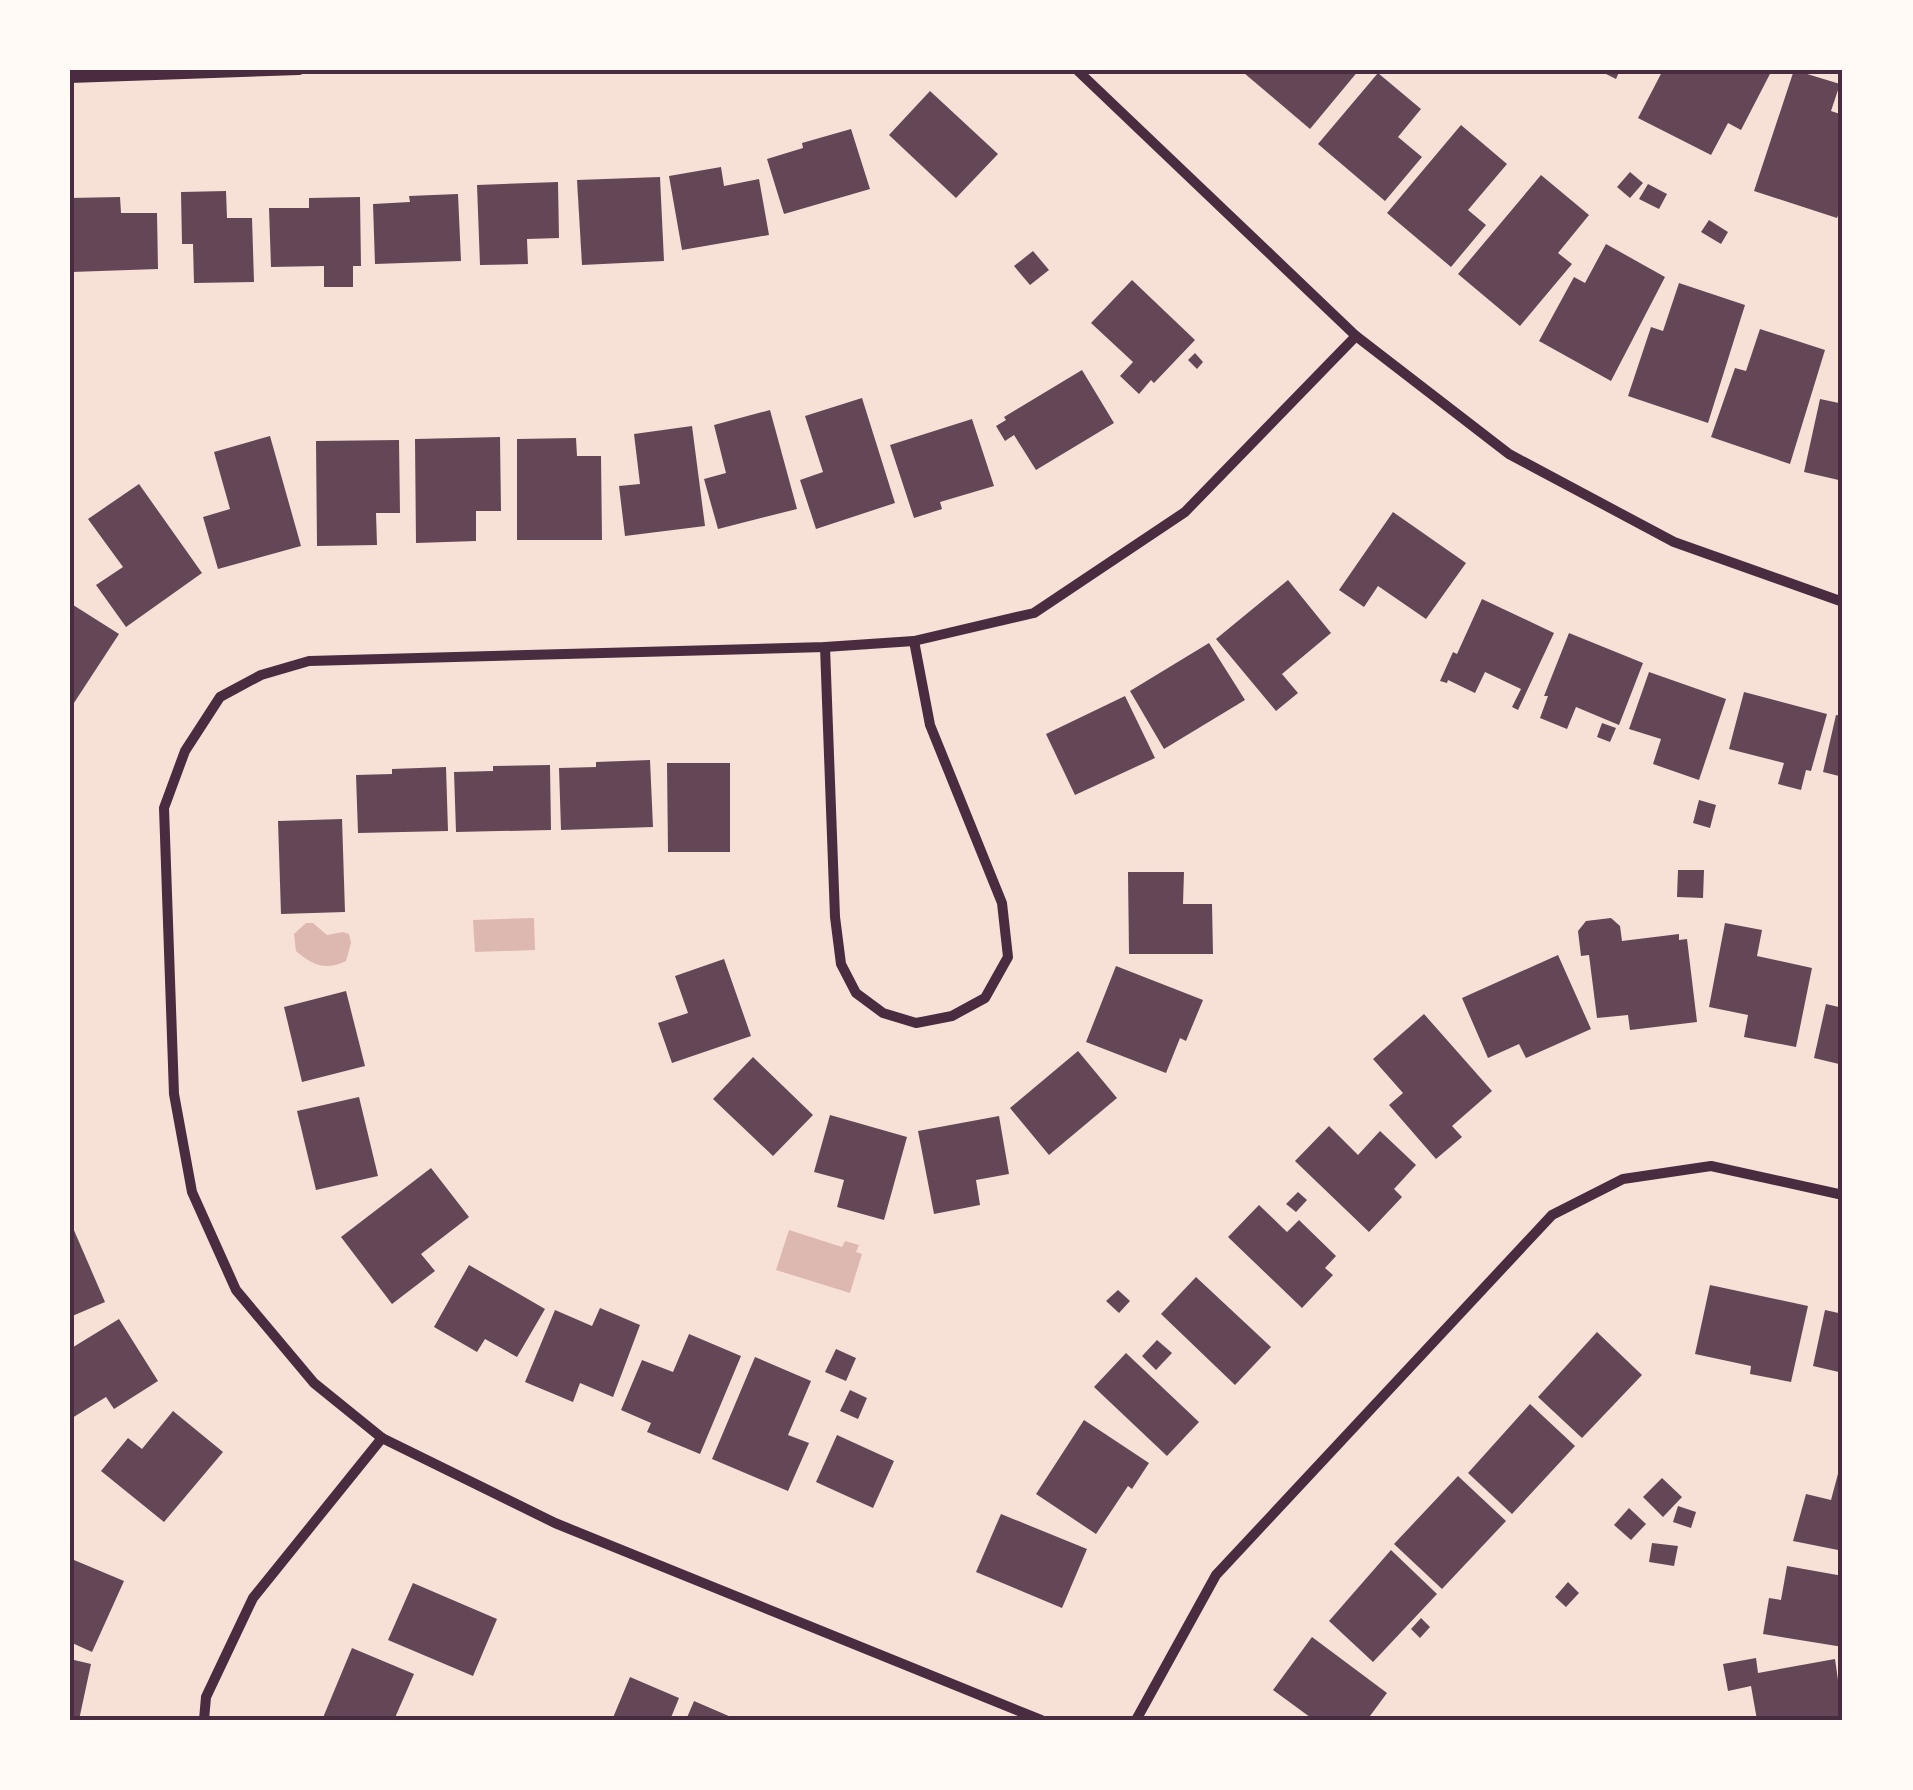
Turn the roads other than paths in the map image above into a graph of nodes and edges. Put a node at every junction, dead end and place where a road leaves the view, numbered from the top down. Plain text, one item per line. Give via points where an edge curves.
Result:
1 (299, 70) edge
2 (1077, 70) edge
3 (70, 78) edge
4 (1356, 336) junction
5 (1843, 602) edge
6 (914, 641) junction
7 (824, 648) junction
8 (1843, 1195) edge
9 (382, 1438) junction
10 (204, 1720) edge
11 (1041, 1720) edge
12 (1136, 1720) edge

1 - 3 street
2 - 4 street
4 - 5 street via 1509,454 1674,542
4 - 6 street via 1185,512 1034,613
6 - 7 street
6 - 7 street via 930,725 1002,903 1008,957 985,998 952,1016 916,1023 883,1014 856,993 841,964
7 - 9 street via 308,661 220,697 185,751 164,808 174,1094 192,1192 236,1290 314,1383
8 - 12 street via 1711,1166 1623,1179 1552,1215 1216,1575
9 - 10 street via 253,1598 206,1698
9 - 11 street via 555,1523

